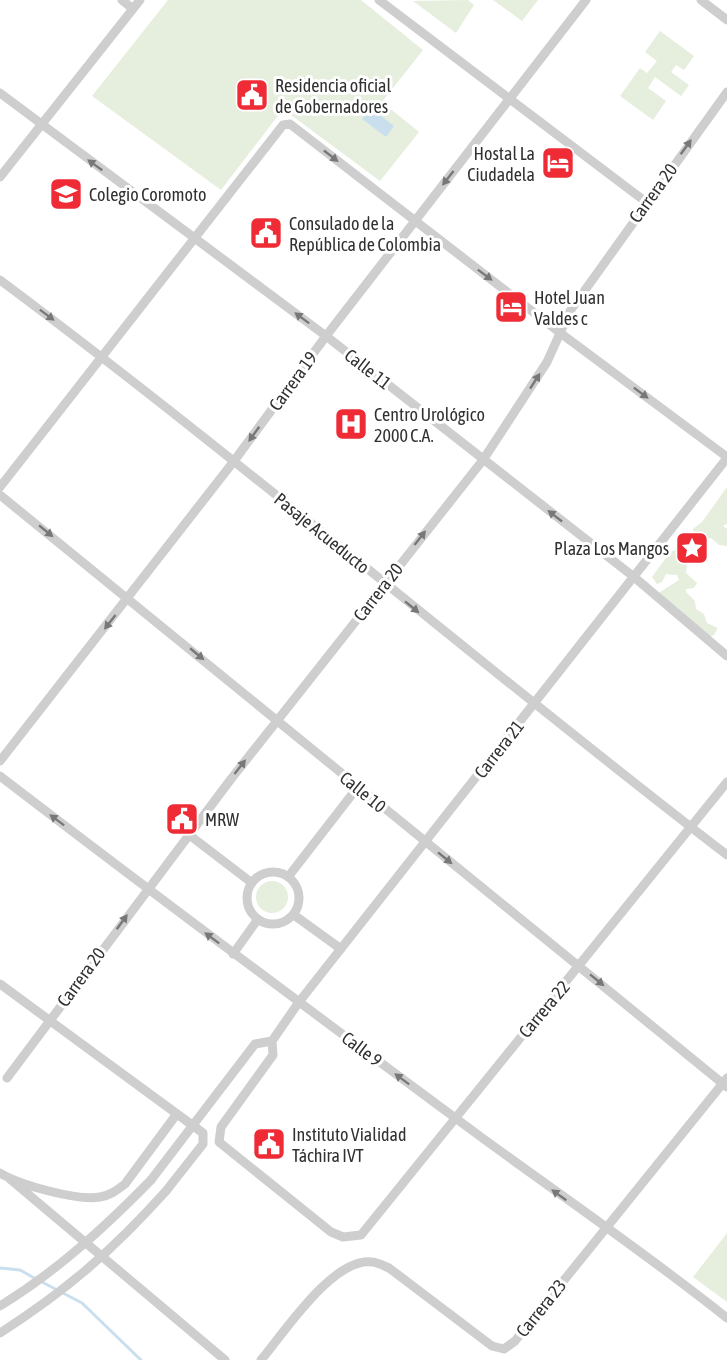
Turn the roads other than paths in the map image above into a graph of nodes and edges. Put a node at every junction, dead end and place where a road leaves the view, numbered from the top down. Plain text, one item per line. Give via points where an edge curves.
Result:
1 (122, 0) edge
2 (140, 0) edge
3 (586, 0) edge
4 (702, 0) edge
5 (383, 1) edge
6 (133, 9) junction
7 (727, 20) edge
8 (727, 92) edge
9 (0, 93) edge
10 (510, 99) junction
11 (42, 126) junction
12 (0, 177) edge
13 (646, 202) junction
14 (415, 222) junction
15 (196, 237) junction
16 (0, 280) edge
17 (559, 332) junction
18 (326, 336) junction
19 (103, 357) junction
20 (727, 457) edge
21 (483, 460) junction
22 (234, 461) junction
23 (0, 487) edge
24 (0, 495) edge
25 (634, 578) junction
26 (385, 585) junction
27 (128, 598) junction
28 (727, 656) edge
29 (535, 704) junction
30 (276, 720) junction
31 (0, 761) edge
32 (0, 776) edge
33 (727, 782) edge
34 (357, 788) junction
35 (692, 828) junction
36 (188, 834) junction
37 (426, 842) junction
38 (727, 855) edge
39 (288, 877) junction
40 (252, 883) junction
41 (147, 889) junction
42 (294, 915) junction
43 (258, 920) junction
44 (341, 949) junction
45 (233, 954) junction
46 (580, 966) junction
47 (0, 984) edge
48 (299, 1002) junction
49 (50, 1020) junction
50 (272, 1041) junction
51 (7, 1078) dead end
52 (726, 1083) edge
53 (176, 1115) junction
54 (454, 1117) junction
55 (193, 1126) junction
56 (219, 1142) junction
57 (203, 1144) junction
58 (0, 1173) edge
59 (10, 1179) junction
60 (606, 1229) junction
61 (0, 1306) edge
62 (727, 1317) edge
63 (0, 1333) edge
64 (225, 1360) edge
65 (261, 1360) edge

1 - 6 street
2 - 6 street
3 - 10 street, Carrera 19
4 - 7 street
5 - 10 street
6 - 11 street
13 -> 8 street, Carrera 20
9 - 11 street, Calle 11
10 - 13 street
10 -> 14 street, Carrera 19
11 - 12 street
15 -> 11 street, Calle 11
13 - 17 street, Carrera 20
15 -> 14 street via 283,125 290,124
14 -> 17 street
14 - 18 street, Carrera 19
18 -> 15 street, Calle 11
15 - 19 street
16 -> 19 street, Pasaje Acueducto
17 -> 20 street
21 -> 17 street, Carrera 20 via 547,362
18 - 21 street, Calle 11
18 -> 22 street, Carrera 19
19 - 22 street, Pasaje Acueducto
19 - 23 street
20 - 25 street, Carrera 21
25 -> 21 street, Calle 11
26 -> 21 street, Carrera 20
22 - 26 street, Pasaje Acueducto
22 - 27 street, Carrera 19
24 -> 27 street, Calle 10
25 - 28 street, Calle 11
25 - 29 street, Carrera 21
26 -> 29 street, Pasaje Acueducto
26 - 30 street, Carrera 20
27 -> 30 street, Calle 10
27 -> 31 street, Carrera 19
29 - 35 street, Pasaje Acueducto
29 - 37 street, Carrera 21
30 - 34 street, Calle 10
36 -> 30 street, Carrera 20
41 -> 32 street, Calle 9
33 - 35 street, Carrera 22
34 - 37 street, Calle 10
34 - 39 street
35 - 38 street, Pasaje Acueducto
35 - 46 street, Carrera 22
36 - 40 street
36 - 41 street, Carrera 20
37 - 44 street, Carrera 21
37 -> 46 street, Calle 10
39 - 40 street via 269,872
39 - 42 street via 300,899
40 - 43 street via 248,902
45 -> 41 street, Calle 9
49 -> 41 street, Carrera 20
42 - 43 street via 273,924
42 - 44 street
43 - 45 street
44 - 48 street, Carrera 21
45 - 48 street, Calle 9
46 -> 52 street, Calle 10
46 - 54 street, Carrera 22
47 - 49 street
48 - 50 street, Carrera 21
54 -> 48 street, Calle 9
49 - 51 street, Carrera 20
49 - 53 street
50 - 55 street, Carrera 21 via 255,1044
50 - 56 street, Carrera 21 via 273,1055 221,1127
52 - 60 street, Carrera 23
53 - 55 street
53 - 59 street via 125,1184 114,1193 72,1196
54 - 56 street, Carrera 22 via 360,1235 343,1237 331,1232
60 -> 54 street, Calle 9
55 - 57 street via 203,1133
55 - 61 street, Carrera 21, bridge via 151,1180 82,1249
56 - 57 street
57 - 63 street, bridge via 166,1191 90,1269
58 - 59 street
59 - 64 street
60 - 62 street, Calle 9
60 - 65 street, Carrera 23 via 515,1341 504,1349 492,1346 389,1268 372,1262 360,1263 334,1276

